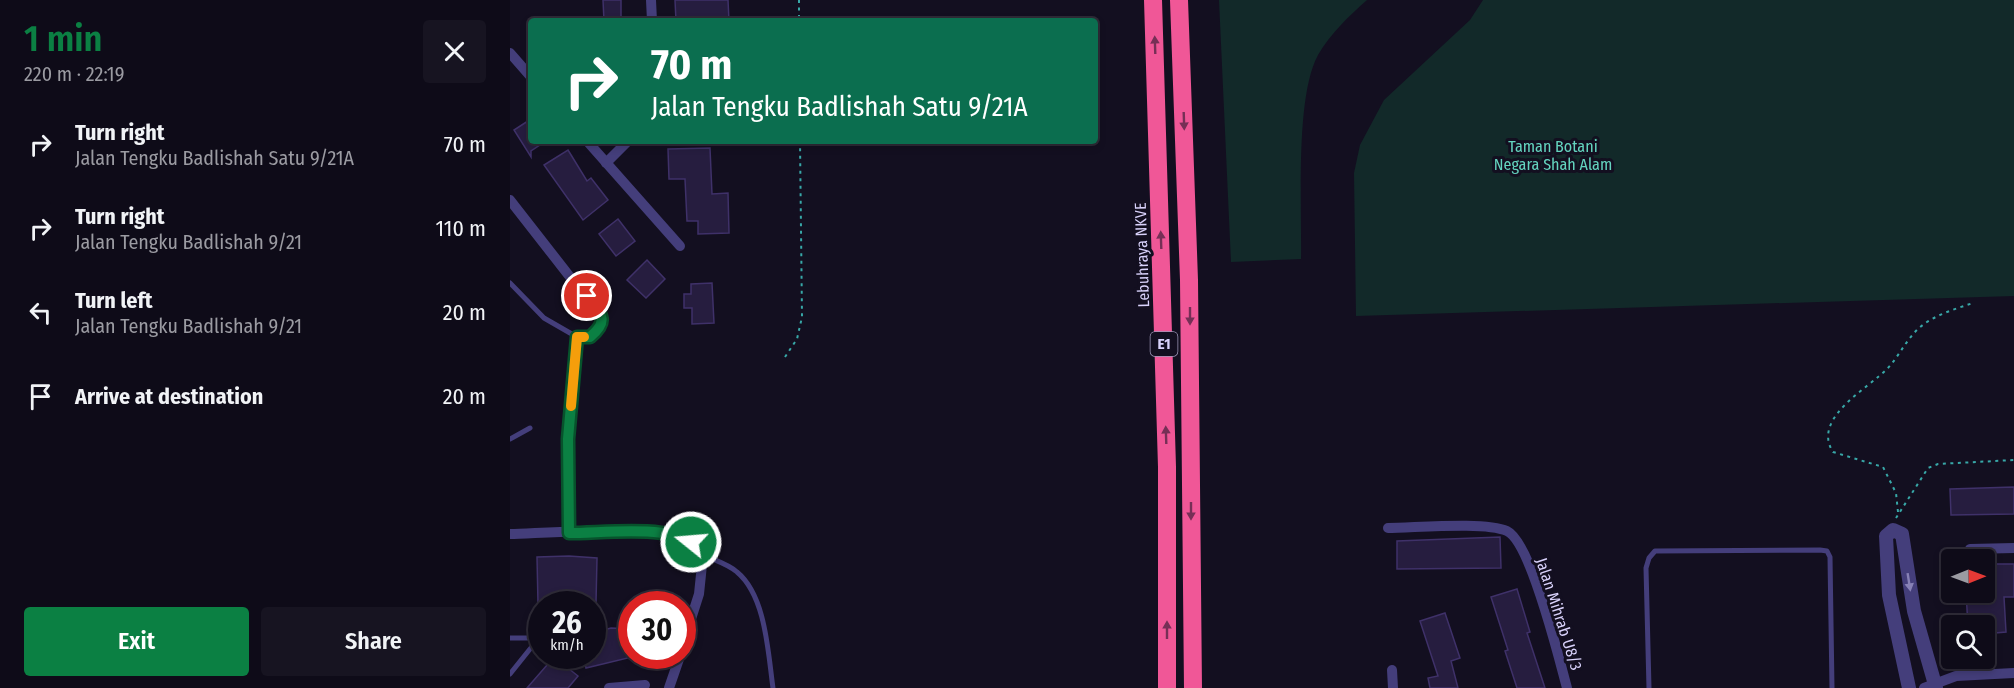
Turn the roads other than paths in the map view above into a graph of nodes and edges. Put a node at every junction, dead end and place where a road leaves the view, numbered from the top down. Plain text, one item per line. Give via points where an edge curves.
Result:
1 (651, 0) edge
2 (1153, 0) edge
3 (1179, 0) edge
4 (652, 18) edge
5 (510, 53) edge
6 (528, 74) edge
7 (590, 144) edge
8 (625, 144) edge
9 (606, 163) junction
10 (510, 200) edge
11 (680, 246) dead end
12 (510, 284) edge
13 (577, 337) junction
14 (530, 428) dead end
15 (510, 439) edge
16 (1388, 528) dead end
17 (569, 533) junction
18 (510, 534) edge
19 (2014, 548) edge
20 (1970, 549) dead end
21 (703, 555) junction
22 (696, 603) edge
23 (510, 638) edge
24 (676, 669) edge
25 (512, 670) edge
26 (1392, 670) dead end
27 (2014, 673) edge
28 (645, 685) dead end
29 (1932, 686) edge
30 (609, 688) edge
31 (669, 688) edge
32 (773, 688) edge
33 (1167, 688) edge
34 (1193, 688) edge
35 (1393, 688) edge
36 (1567, 688) edge
37 (1649, 688) edge
38 (1832, 688) edge
39 (1909, 688) edge

1 - 4 street
33 -> 2 highway, Lebuhraya NKVE / E1 via 1167,467
3 -> 34 highway, E1 via 1189,280
5 - 6 street
7 - 9 street
8 - 9 street
9 - 11 street
10 - 13 street via 600,313 600,329 590,337
12 - 13 lane via 544,318
13 - 17 street via 568,439
14 - 15 lane
16 - 36 street, Jalan Mihrab U8/3 via 1488,527 1508,531 1519,544 1537,586
17 - 18 street
17 - 21 street via 652,532 681,536
19 - 20 street
21 - 22 street
21 - 32 lane via 737,571 752,594 768,643
23 - 25 lane via 532,638 534,644
24 - 31 street
26 - 35 street
27 - 29 street via 1964,675
28 - 30 street
39 -> 29 street via 1890,595 1886,536 1893,530 1902,534 1914,612
37 - 38 lane via 1646,568 1655,551 1821,550 1830,557

